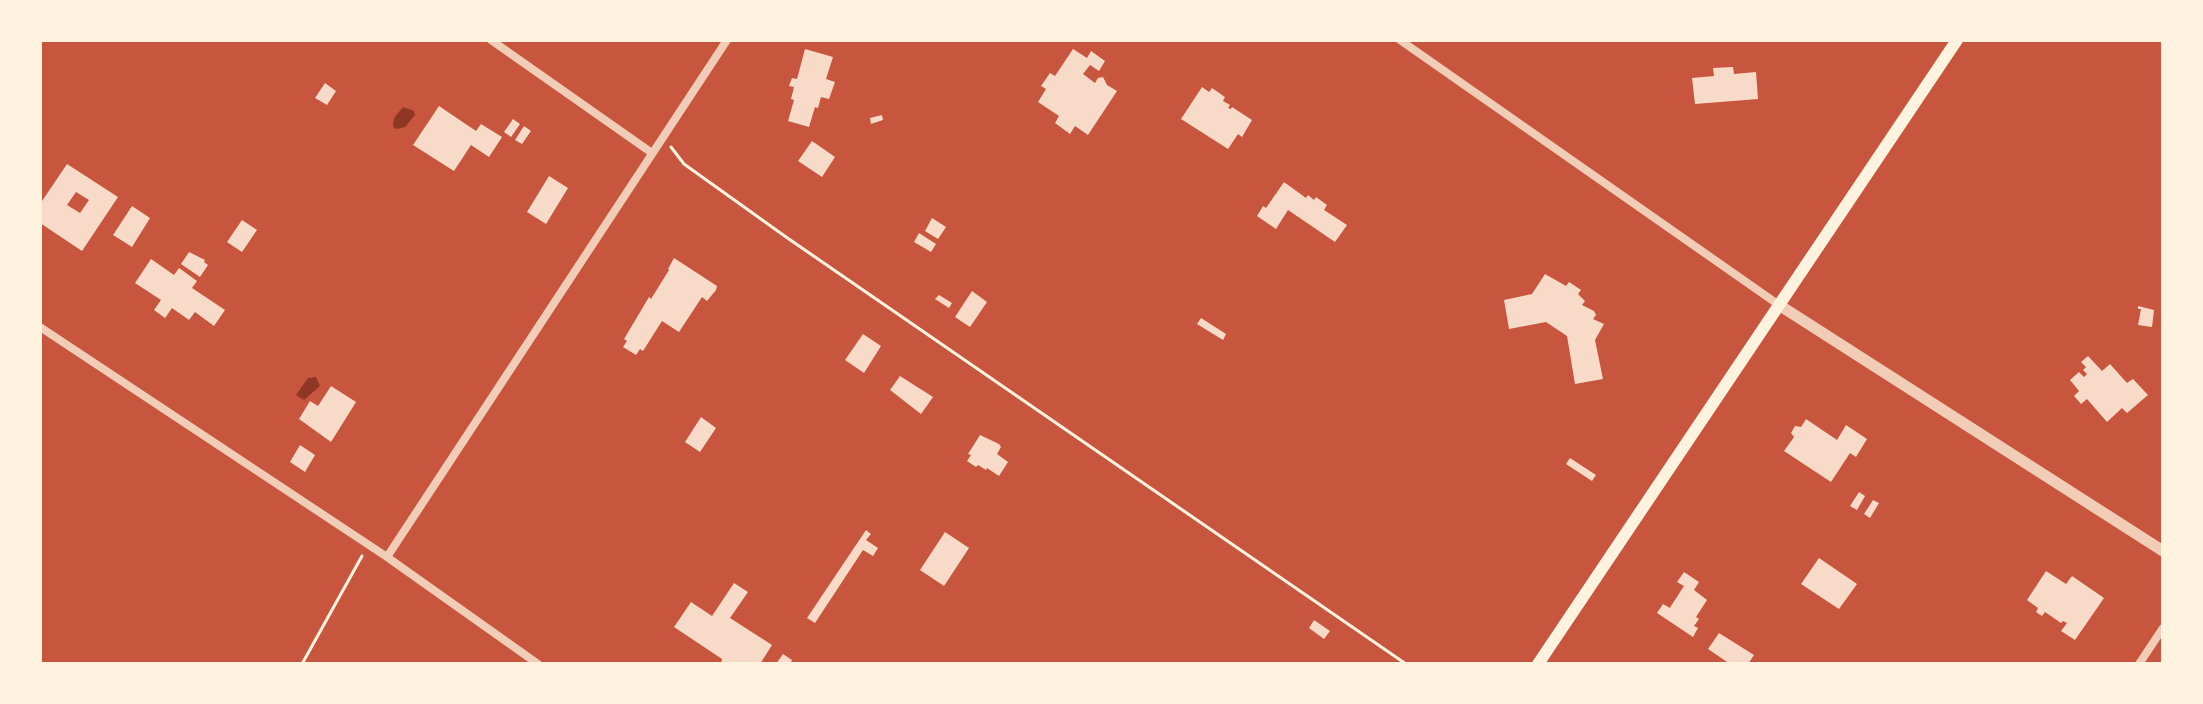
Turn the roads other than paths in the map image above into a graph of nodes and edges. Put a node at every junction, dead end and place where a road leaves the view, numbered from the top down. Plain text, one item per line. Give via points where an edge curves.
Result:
1 (491, 40) edge
2 (727, 40) edge
3 (1400, 40) edge
4 (1957, 40) edge
5 (652, 153) junction
6 (1779, 305) junction
7 (40, 327) edge
8 (2163, 551) edge
9 (387, 557) junction
10 (2163, 628) edge
11 (538, 664) edge
12 (1538, 664) edge
13 (2139, 664) edge

1 - 5 street
2 - 5 street
3 - 6 street
4 - 6 main road
5 - 9 street
6 - 8 street
6 - 12 main road
7 - 9 street
9 - 11 street
10 - 13 street

